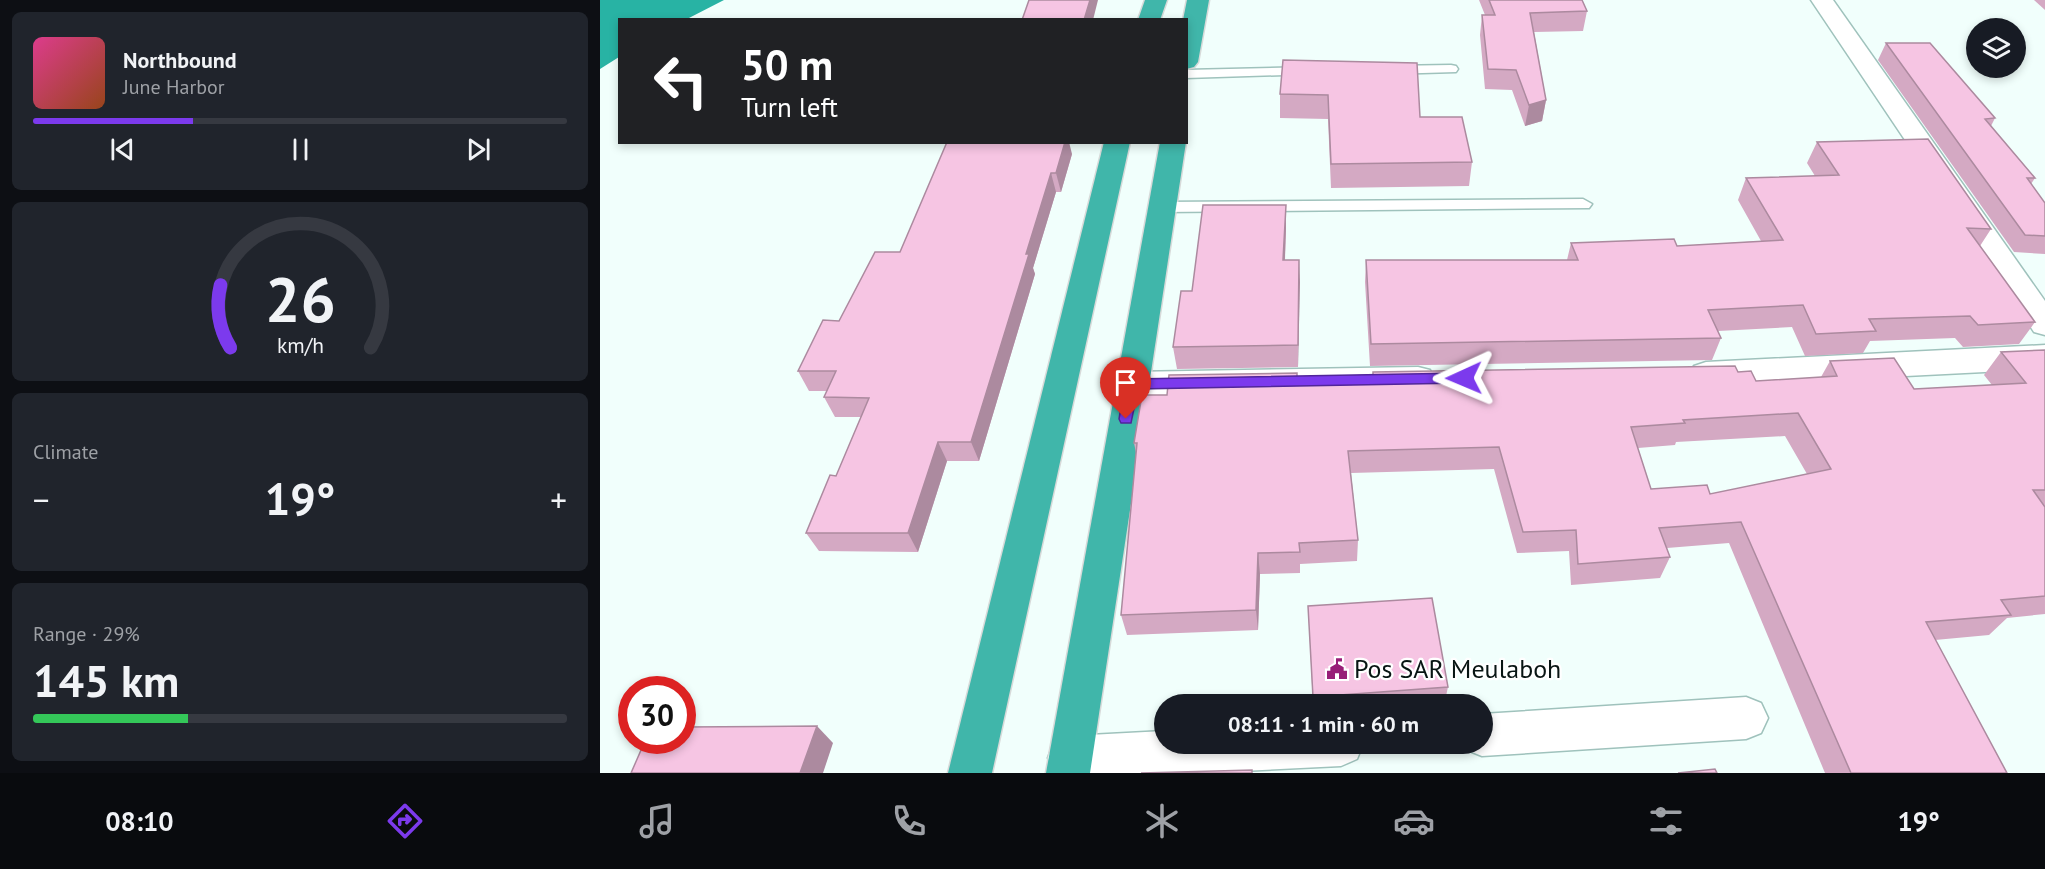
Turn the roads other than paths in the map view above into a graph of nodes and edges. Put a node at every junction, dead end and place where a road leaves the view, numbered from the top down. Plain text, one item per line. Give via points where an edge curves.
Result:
1 (1155, 0) edge
2 (1198, 0) edge
3 (1822, 0) edge
4 (1150, 18) edge
5 (1188, 52) edge
6 (1451, 69) dead end
7 (1371, 70) edge
8 (1325, 71) edge
9 (1188, 74) edge
10 (1117, 144) edge
11 (1173, 144) edge
12 (1583, 204) dead end
13 (1162, 207) junction
14 (2045, 324) edge
15 (2045, 357) edge
16 (1678, 375) edge
17 (1444, 378) edge
18 (1132, 384) junction
19 (1746, 718) dead end
20 (1493, 734) edge
21 (1217, 754) edge
22 (1069, 766) edge
23 (970, 773) edge

1 - 4 highway
2 - 5 highway
3 - 14 street
6 - 7 lane
8 - 9 lane
10 - 23 highway
11 - 13 highway
12 - 13 lane
13 - 18 highway
15 - 16 street
17 - 18 street
18 - 22 highway
19 - 20 street
21 - 22 street

